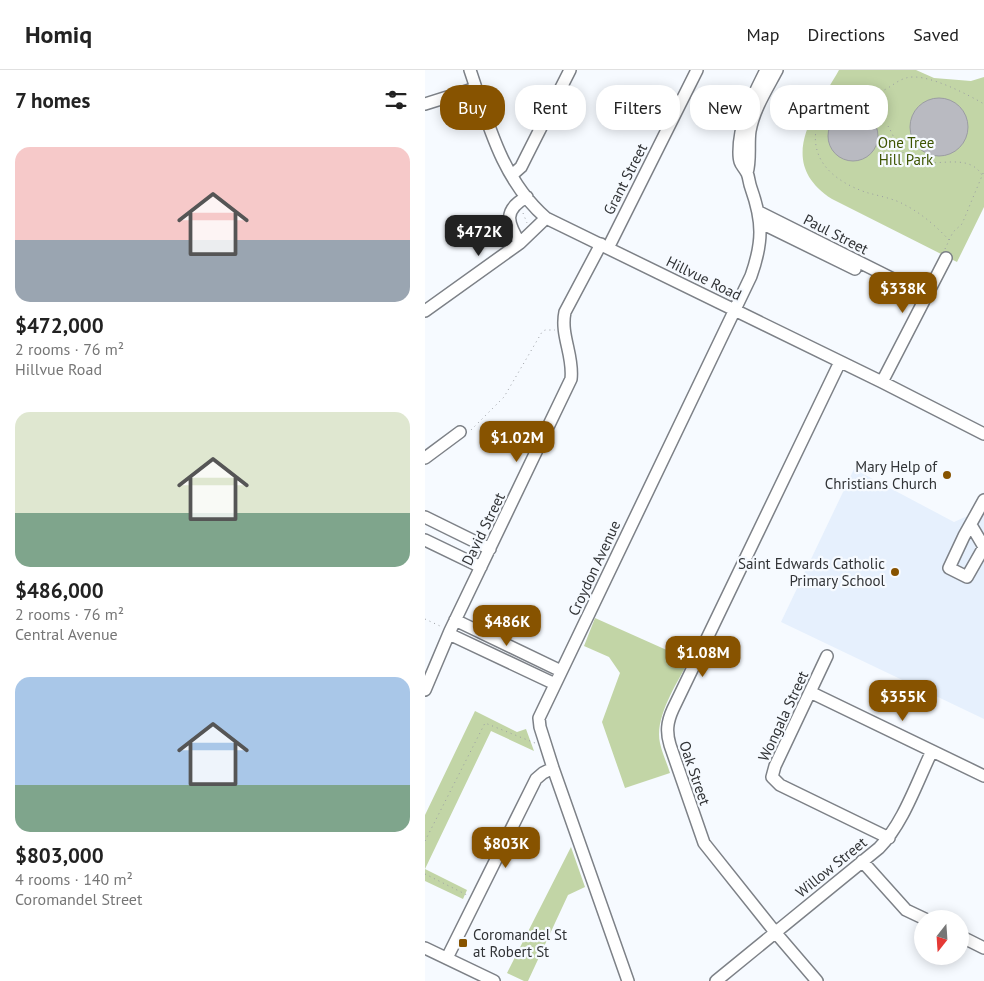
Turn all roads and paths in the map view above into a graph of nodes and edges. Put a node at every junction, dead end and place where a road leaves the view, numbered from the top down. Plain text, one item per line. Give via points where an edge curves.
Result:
1 (470, 70) edge
2 (571, 70) edge
3 (697, 70) edge
4 (766, 70) edge
5 (777, 70) edge
6 (475, 85) edge
7 (440, 99) edge
8 (425, 104) edge
9 (984, 104) edge
10 (888, 126) dead end
11 (491, 130) edge
12 (984, 171) edge
13 (747, 173) junction
14 (512, 175) junction
15 (982, 175) junction
16 (523, 199) junction
17 (760, 217) junction
18 (546, 218) junction
19 (533, 232) junction
20 (949, 240) junction
21 (520, 243) junction
22 (605, 246) junction
23 (946, 258) joint
24 (925, 299) junction
25 (734, 309) junction
26 (425, 311) edge
27 (563, 331) junction
28 (840, 362) junction
29 (882, 382) junction
30 (460, 432) joint
31 (984, 434) edge
32 (425, 458) edge
33 (984, 500) edge
34 (425, 517) edge
35 (971, 525) dead end
36 (425, 540) edge
37 (490, 549) junction
38 (481, 567) junction
39 (425, 619) edge
40 (455, 620) junction
41 (449, 633) junction
42 (827, 656) dead end
43 (561, 671) junction
44 (555, 684) junction
45 (426, 686) edge
46 (810, 692) junction
47 (545, 743) junction
48 (932, 751) junction
49 (553, 768) junction
50 (984, 776) edge
51 (889, 838) junction
52 (425, 842) edge
53 (862, 861) junction
54 (425, 874) edge
55 (477, 899) junction
56 (914, 914) edge
57 (775, 932) junction
58 (969, 940) edge
59 (425, 948) edge
60 (984, 948) edge
61 (447, 958) junction
62 (494, 981) edge
63 (628, 981) edge
64 (716, 981) edge
65 (817, 981) edge

1 - 6 street
2 - 14 street via 521,167
3 - 22 street, Grant Street
4 - 13 street, Croydon Avenue via 748,107 740,134 741,166
5 - 13 street, Croydon Avenue via 750,129
7 - 8 street
9 - 20 path via 969,95 915,76 904,78 884,92 834,103 821,116 817,128 818,156 833,176 865,192 905,205 938,228
10 - 15 path via 907,156 929,164 970,163
11 - 14 street via 500,156
12 - 15 path
13 - 17 street, Croydon Avenue
14 - 16 street
15 - 20 path via 962,224
16 - 18 street
16 - 19 path via 528,227
16 - 21 street via 510,214 509,223
17 - 24 street, Paul Street
17 - 25 street, Croydon Avenue via 756,263
18 - 19 street
18 - 22 street, Hillvue Road
19 - 21 street
20 - 23 path via 943,253
21 - 26 street
22 - 25 street, Hillvue Road
22 - 27 street, David Street via 565,312
23 - 24 street
24 - 29 street
25 - 28 street, Hillvue Road
25 - 43 street, Croydon Avenue
27 - 30 path via 551,329 542,332 504,397 472,430
27 - 37 street, David Street via 572,369 571,379
28 - 29 street, Hillvue Road
28 - 57 street, Oak Street via 667,727 667,736 704,843
29 - 31 street, Hillvue Road
30 - 32 street
33 - 35 street
34 - 37 street
36 - 38 street
37 - 38 street, David Street
38 - 40 street, David Street
39 - 41 path
40 - 41 street, David Street
40 - 43 street
41 - 44 street
41 - 45 street, David Street
42 - 46 street, Wongala Street
43 - 44 street, Croydon Avenue
44 - 47 street, Croydon Avenue via 539,718
46 - 48 street
46 - 51 street, Wongala Street via 772,778 780,785
47 - 49 street, Croydon Avenue
47 - 52 path via 531,743 485,723
48 - 50 street
48 - 51 street, Willow Street
49 - 55 street via 537,779
49 - 63 street, Croydon Avenue
51 - 53 street, Willow Street
53 - 56 street via 906,910
53 - 57 street, Willow Street
54 - 55 path
55 - 61 street
57 - 64 street, Willow Street
57 - 65 street, Oak Street
58 - 60 street
59 - 61 street
61 - 62 street

